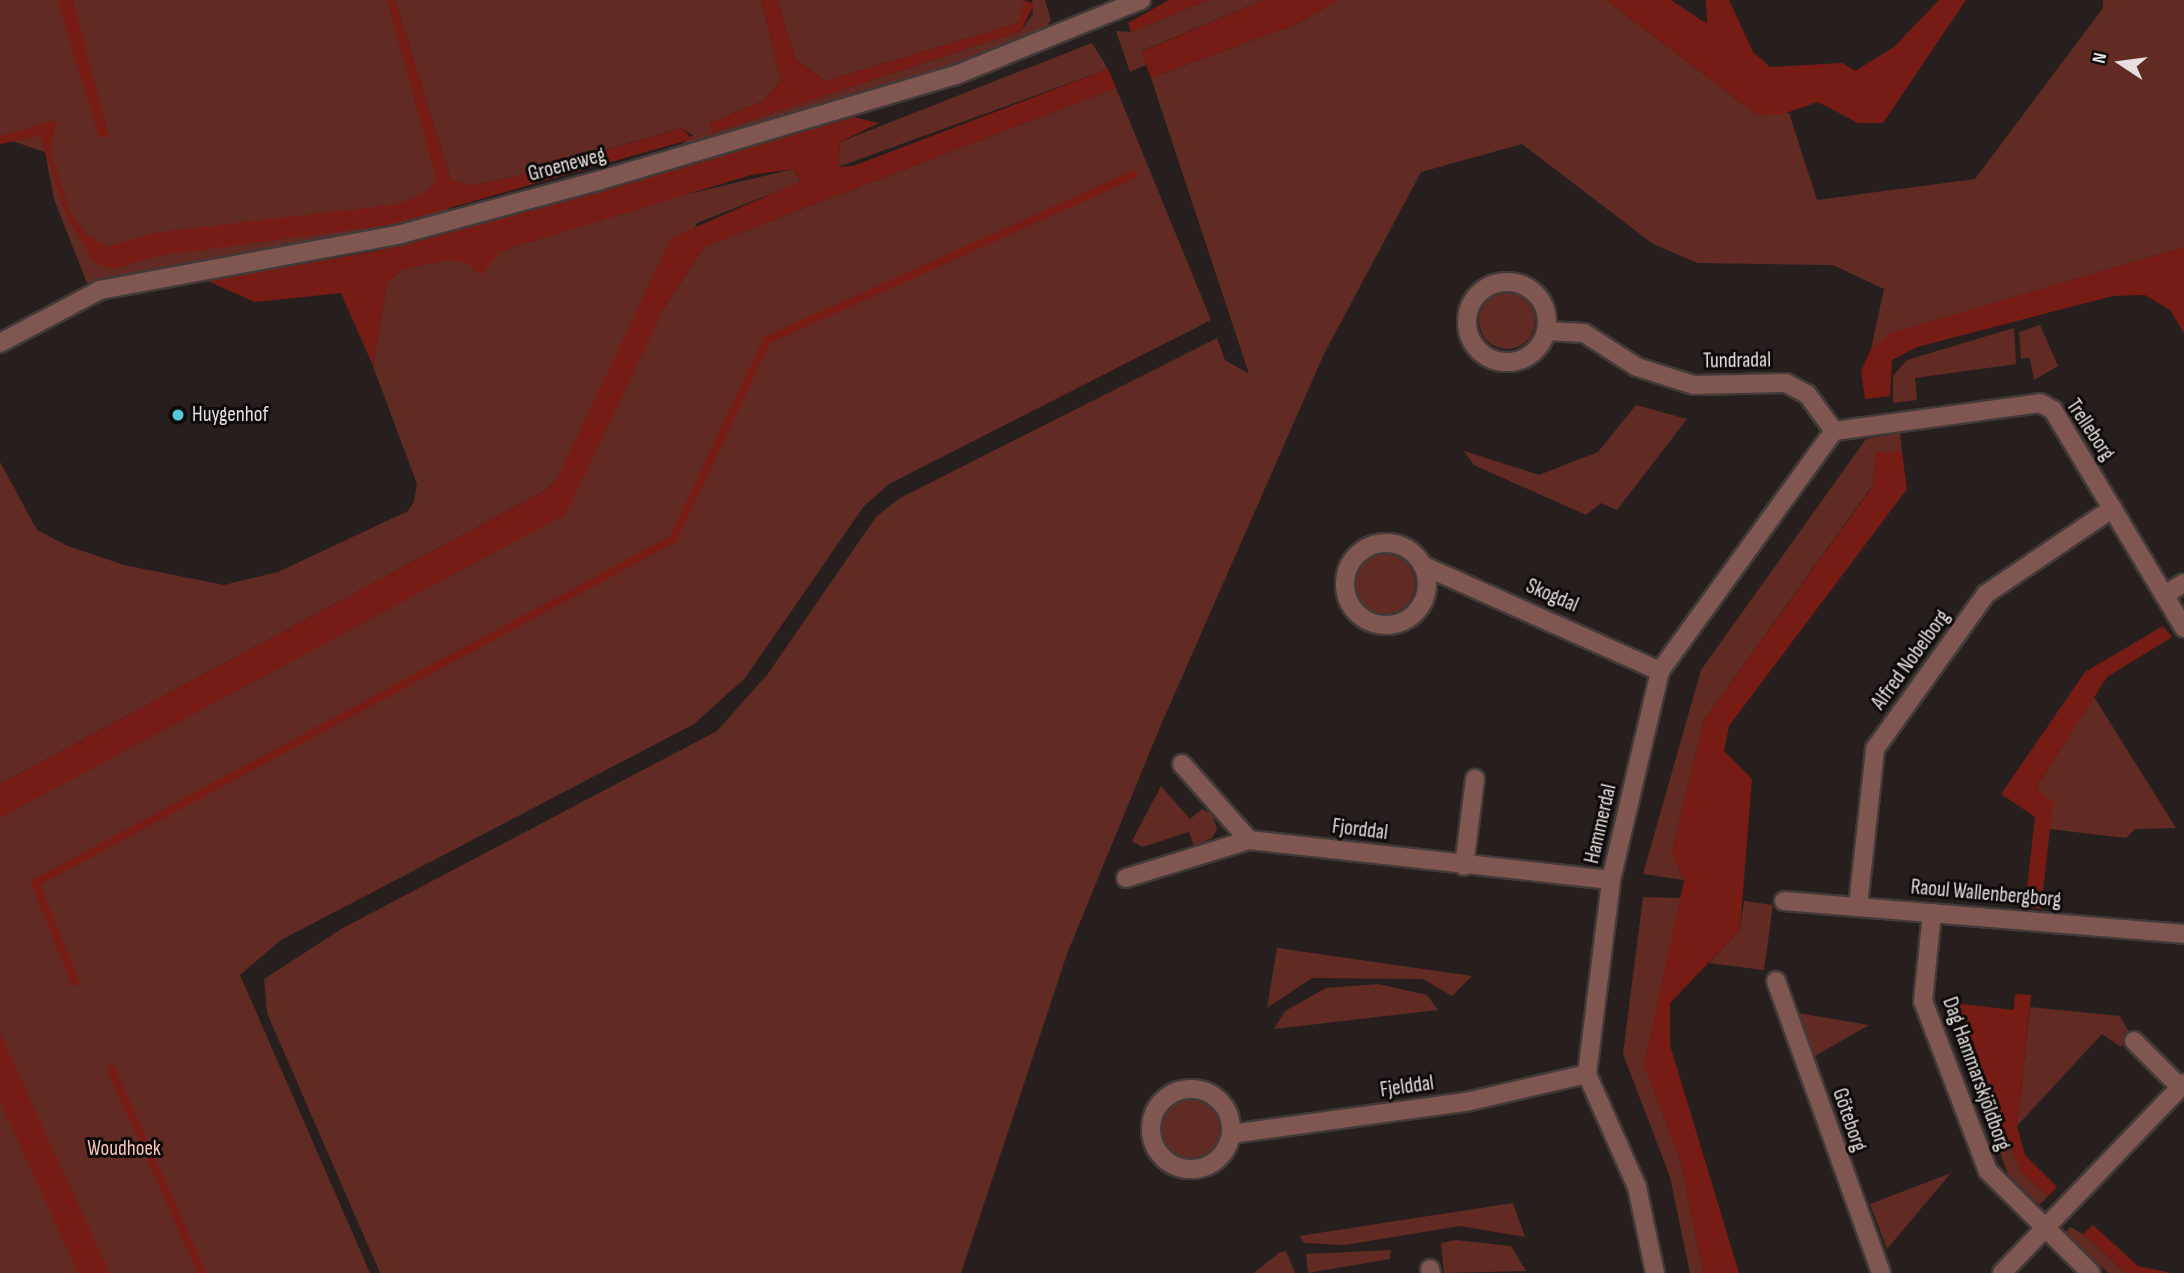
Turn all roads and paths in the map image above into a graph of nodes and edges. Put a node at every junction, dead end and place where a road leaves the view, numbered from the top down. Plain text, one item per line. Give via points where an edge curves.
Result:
1 (1141, 0) edge
2 (1547, 331) junction
3 (0, 343) edge
4 (1834, 431) junction
5 (2113, 509) junction
6 (1424, 566) junction
7 (2184, 583) edge
8 (2164, 595) junction
9 (2184, 628) edge
10 (1660, 671) junction
11 (1182, 764) dead end
12 (1475, 779) dead end
13 (1250, 840) junction
14 (1464, 866) junction
15 (1126, 878) dead end
16 (1611, 880) junction
17 (1784, 901) dead end
18 (1858, 906) junction
19 (1932, 913) junction
20 (2184, 934) edge
21 (1776, 981) dead end
22 (2134, 1041) dead end
23 (1587, 1074) junction
24 (2182, 1085) edge
25 (1231, 1134) junction
26 (2044, 1229) junction
27 (1655, 1273) edge
28 (1881, 1273) edge
29 (2002, 1273) edge
30 (2091, 1273) edge

1 - 3 street, Groeneweg via 956,75 607,178 401,234 100,290
2 - 2 street via 1538,295 1511,281 1481,290 1466,318 1478,350 1506,362 1534,352
2 - 4 street, Tundradal via 1584,333 1637,367 1694,385 1786,383 1807,394
4 - 5 street, Trelleborg via 2040,403 2053,410
4 - 10 street, Hammerdal
5 - 8 street, Trelleborg
5 - 18 street, Alfred Nobelborg via 1986,594 1875,748
6 - 6 street, Skogdal via 1399,544 1368,546 1348,567 1348,601 1375,623 1409,618 1426,596
6 - 10 street, Skogdal
7 - 8 street
8 - 9 street, Trelleborg
10 - 16 street, Hammerdal
11 - 13 street
12 - 14 street
13 - 14 street, Fjorddal
13 - 15 street, Fjorddal
14 - 16 street, Fjorddal
16 - 23 street, Hammerdal
17 - 18 street, Raoul Wallenbergborg
18 - 19 street, Raoul Wallenbergborg
19 - 20 street, Raoul Wallenbergborg
19 - 26 street, Dag Hammarskjöldborg via 1923,1001 1988,1171
21 - 28 street, Göteborg
22 - 24 street
23 - 25 street, Fjelddal via 1466,1102
23 - 27 street via 1637,1187
24 - 26 street
25 - 25 street via 1230,1115 1219,1098 1187,1088 1162,1099 1150,1131 1163,1159 1188,1170 1210,1165
26 - 29 street
26 - 30 street, Dag Hammarskjöldborg

